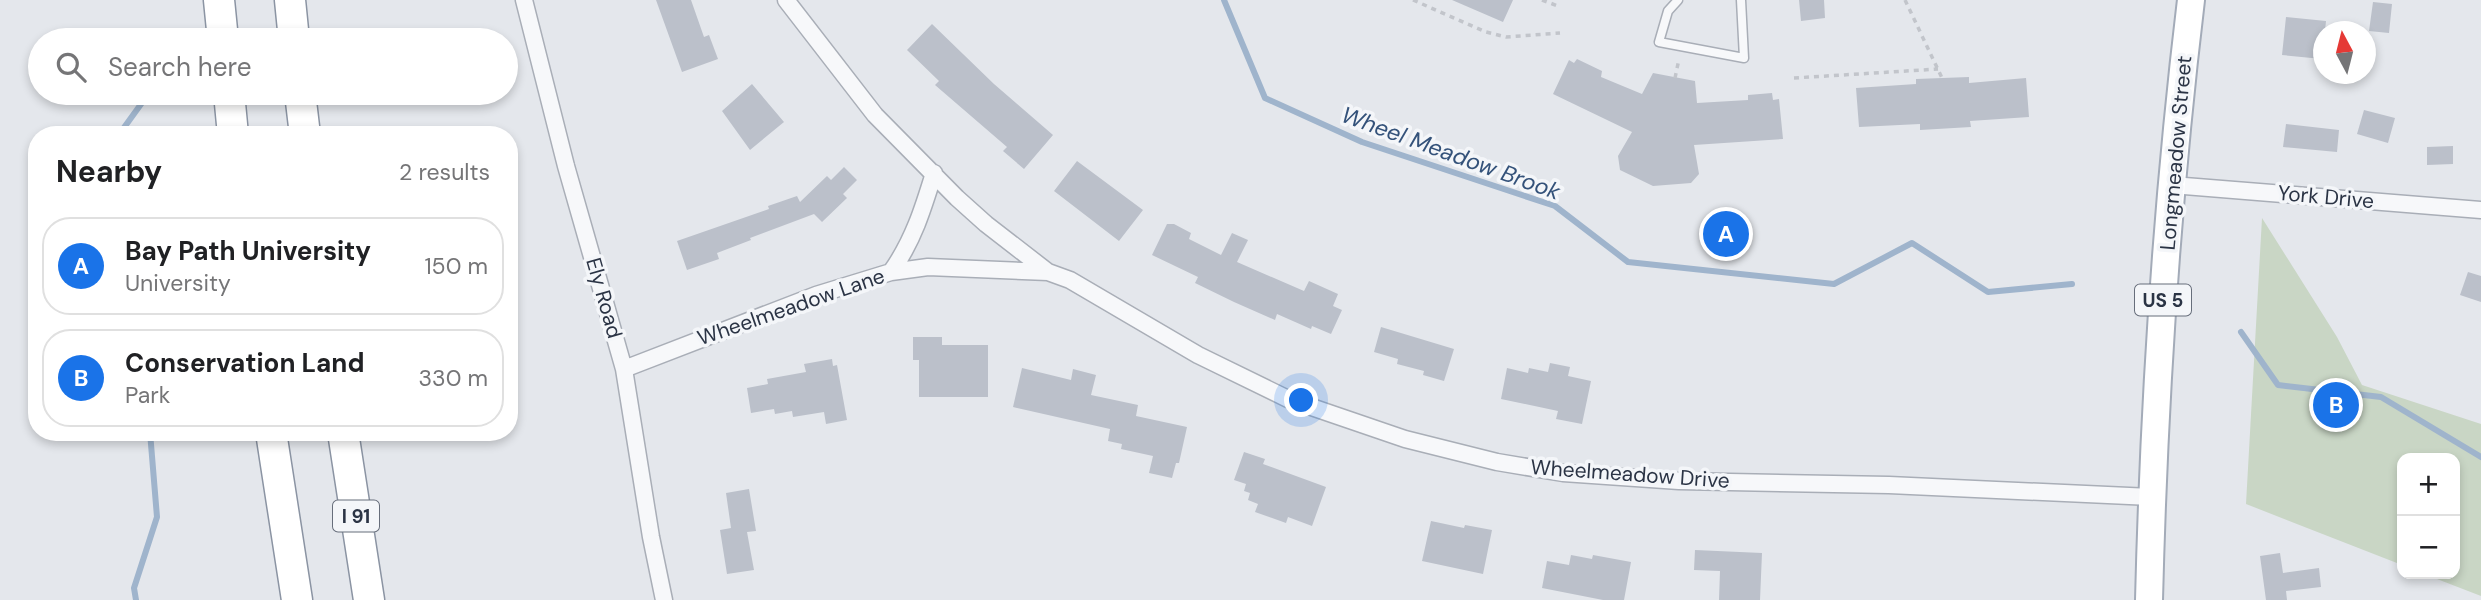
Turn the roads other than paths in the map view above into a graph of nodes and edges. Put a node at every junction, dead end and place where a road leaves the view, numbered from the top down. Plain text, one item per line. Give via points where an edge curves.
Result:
1 (219, 0) edge
2 (290, 0) edge
3 (524, 0) edge
4 (786, 0) edge
5 (1678, 0) edge
6 (1741, 0) edge
7 (2191, 0) edge
8 (222, 28) edge
9 (293, 28) edge
10 (230, 105) edge
11 (301, 105) edge
12 (232, 126) edge
13 (304, 126) edge
14 (934, 173) junction
15 (2172, 185) junction
16 (2481, 210) edge
17 (891, 272) junction
18 (1048, 272) junction
19 (624, 369) junction
20 (272, 441) edge
21 (344, 441) edge
22 (2151, 497) junction
23 (297, 600) edge
24 (369, 600) edge
25 (664, 600) edge
26 (2149, 600) edge

1 - 8 highway
2 - 9 highway
3 - 19 street, Ely Road
4 - 14 street, Wheelmeadow Drive via 875,115
5 - 6 lane via 1668,11 1659,42 1744,58
7 - 15 main road, Longmeadow Street / US 5
10 - 12 highway
11 - 13 highway
14 - 17 street via 919,221
14 - 18 street, Wheelmeadow Drive via 986,224
15 - 16 street, York Drive
15 - 22 main road, Longmeadow Street / US 5
17 - 18 street, Wheelmeadow Lane via 928,267
17 - 19 street, Wheelmeadow Lane via 816,295
18 - 22 street, Wheelmeadow Drive via 1288,399 1405,439 1497,462 1563,473 1679,481
19 - 25 street, Ely Road
20 - 23 highway
21 - 24 highway, I 91
22 - 26 main road, Longmeadow Street / US 5

